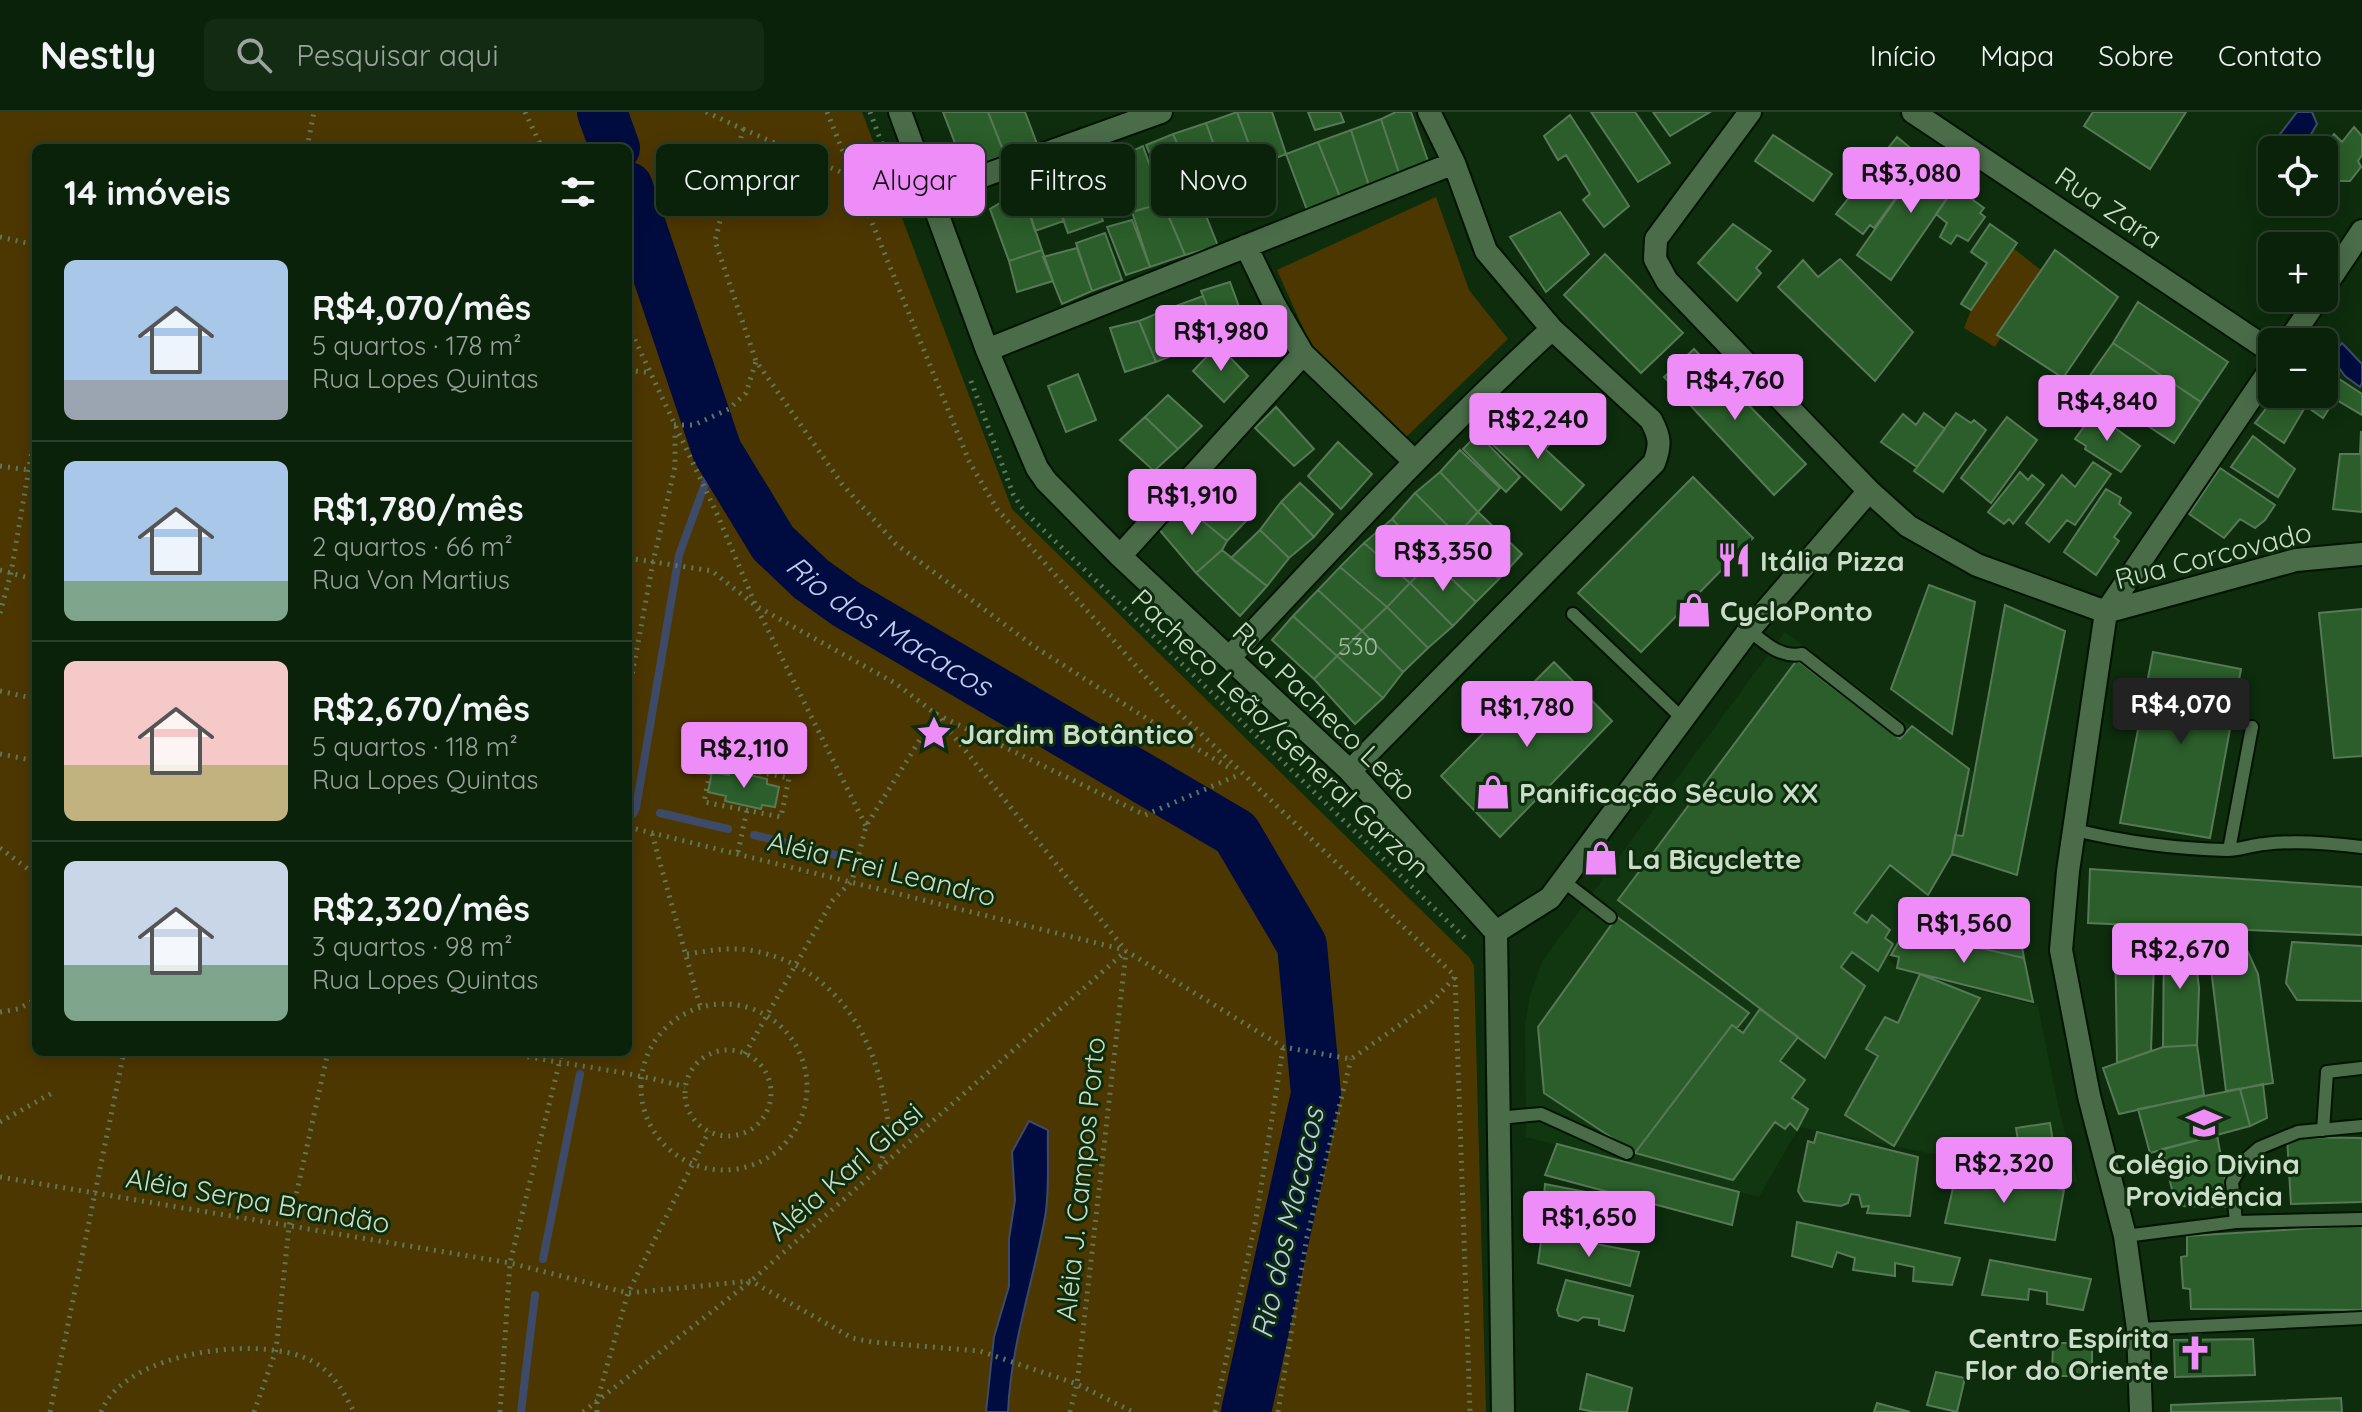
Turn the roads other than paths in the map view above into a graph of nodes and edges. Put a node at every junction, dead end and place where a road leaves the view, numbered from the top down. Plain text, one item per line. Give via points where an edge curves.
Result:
1 (900, 112) edge
2 (1161, 112) edge
3 (1429, 112) edge
4 (1750, 112) edge
5 (1913, 112) edge
6 (912, 144) edge
7 (1454, 163) junction
8 (985, 175) edge
9 (938, 216) edge
10 (2362, 231) edge
11 (1246, 246) junction
12 (2338, 267) edge
13 (1552, 329) junction
14 (2258, 343) edge
15 (987, 350) junction
16 (1303, 354) junction
17 (2258, 388) edge
18 (1414, 461) junction
19 (1869, 491) junction
20 (2362, 554) edge
21 (1120, 556) junction
22 (2106, 612) junction
23 (1573, 614) dead end
24 (1749, 630) junction
25 (1229, 658) junction
26 (1683, 719) junction
27 (2252, 727) dead end
28 (1898, 729) dead end
29 (1350, 771) junction
30 (2075, 830) junction
31 (2362, 847) edge
32 (2229, 850) junction
33 (1562, 880) junction
34 (1610, 917) dead end
35 (1496, 932) junction
36 (2362, 1068) edge
37 (1498, 1118) junction
38 (2362, 1126) edge
39 (2323, 1130) junction
40 (1627, 1153) dead end
41 (2362, 1219) edge
42 (2236, 1222) junction
43 (2125, 1236) junction
44 (2362, 1318) edge
45 (2138, 1329) junction
46 (1503, 1412) edge
47 (2141, 1412) edge

1 - 6 street, Rua Pacheco Leão
2 - 8 street
3 - 7 street
4 - 19 street, Rua Corcovado via 1656,239 1655,259 1667,281
5 - 14 street, Rua Zara
7 - 11 street
7 - 13 street via 1486,251
9 - 15 street, Rua Pacheco Leão
10 - 12 street
11 - 15 street
11 - 16 street
13 - 18 street
13 - 29 street via 1651,420 1660,436 1654,463
15 - 21 street, Rua Pacheco Leão via 1037,468
16 - 18 street
16 - 21 street
17 - 22 street
18 - 25 street
19 - 22 street, Rua Corcovado via 1908,526 1977,565
19 - 24 street
20 - 22 street, Rua Corcovado via 2296,560
21 - 25 street, Rua Pacheco Leão
22 - 30 street
23 - 26 lane
24 - 26 street
24 - 28 lane via 1772,648 1790,656 1802,654
25 - 29 street, Rua Pacheco Leão
26 - 33 street
27 - 32 lane
29 - 35 street, Rua Pacheco Leão
30 - 32 lane via 2131,843
30 - 43 street via 2061,950 2089,1096
31 - 32 lane via 2265,844
33 - 34 lane
33 - 35 street via 1550,898
35 - 37 street
36 - 39 lane via 2327,1072
37 - 40 lane via 1541,1114
37 - 46 street
38 - 39 lane
39 - 42 lane via 2298,1132 2259,1148 2245,1160 2232,1182
41 - 42 lane
42 - 43 lane
43 - 45 street
44 - 45 lane
45 - 47 street

